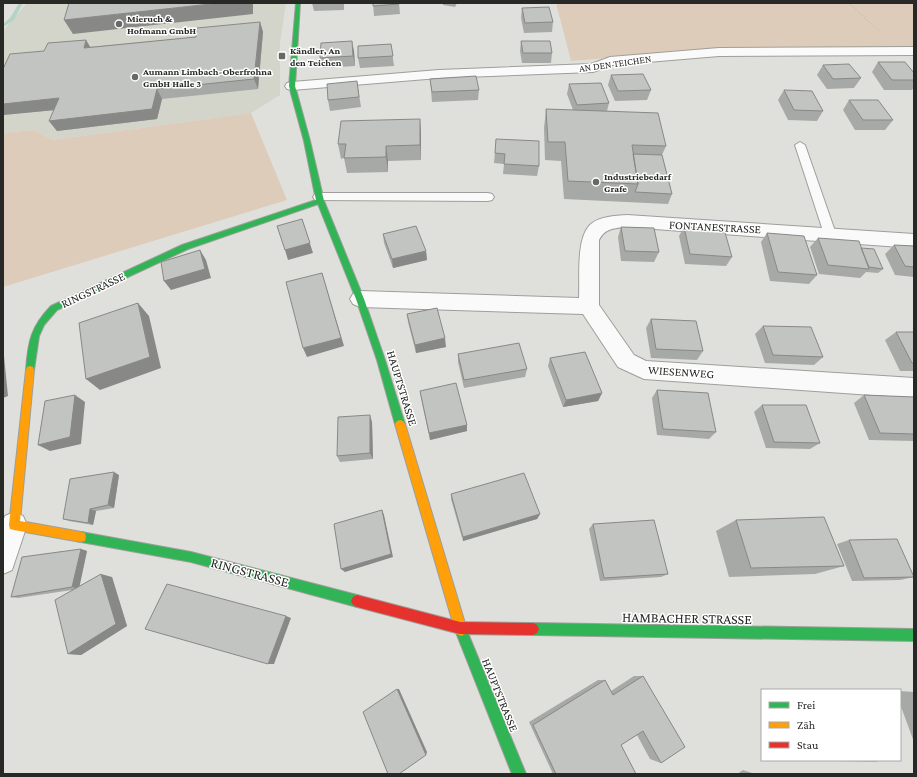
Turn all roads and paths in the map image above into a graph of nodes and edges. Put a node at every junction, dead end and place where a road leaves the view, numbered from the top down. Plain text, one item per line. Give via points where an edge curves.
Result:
1 (298, 3) edge
2 (849, 3) edge
3 (894, 51) junction
4 (914, 51) edge
5 (292, 86) junction
6 (800, 145) dead end
7 (488, 197) dead end
8 (320, 199) junction
9 (830, 234) junction
10 (914, 241) edge
11 (360, 299) junction
12 (590, 306) junction
13 (914, 388) edge
14 (14, 525) junction
15 (3, 561) edge
16 (460, 628) junction
17 (914, 635) edge
18 (519, 774) edge

1 - 5 street, HAUPTSTRASSE
2 - 3 path via 880,32
3 - 4 street, AN DEN TEICHEN
3 - 5 street, AN DEN TEICHEN via 719,52 610,62 593,68 439,74
5 - 8 street, HAUPTSTRASSE
6 - 9 lane
7 - 8 lane
8 - 11 street, HAUPTSTRASSE
8 - 14 street, RINGSTRASSE via 185,248 54,308 41,320 33,337
9 - 10 street, FONTANESTRASSE
9 - 12 street, FONTANESTRASSE via 610,222 596,228 590,240
11 - 12 street
11 - 16 street, HAUPTSTRASSE via 382,360
12 - 13 street, WIESENWEG via 626,360 644,370
14 - 15 street, RINGSTRASSE
14 - 16 street, RINGSTRASSE via 191,556
16 - 17 street, HAMBACHER STRASSE
16 - 18 street, HAUPTSTRASSE

